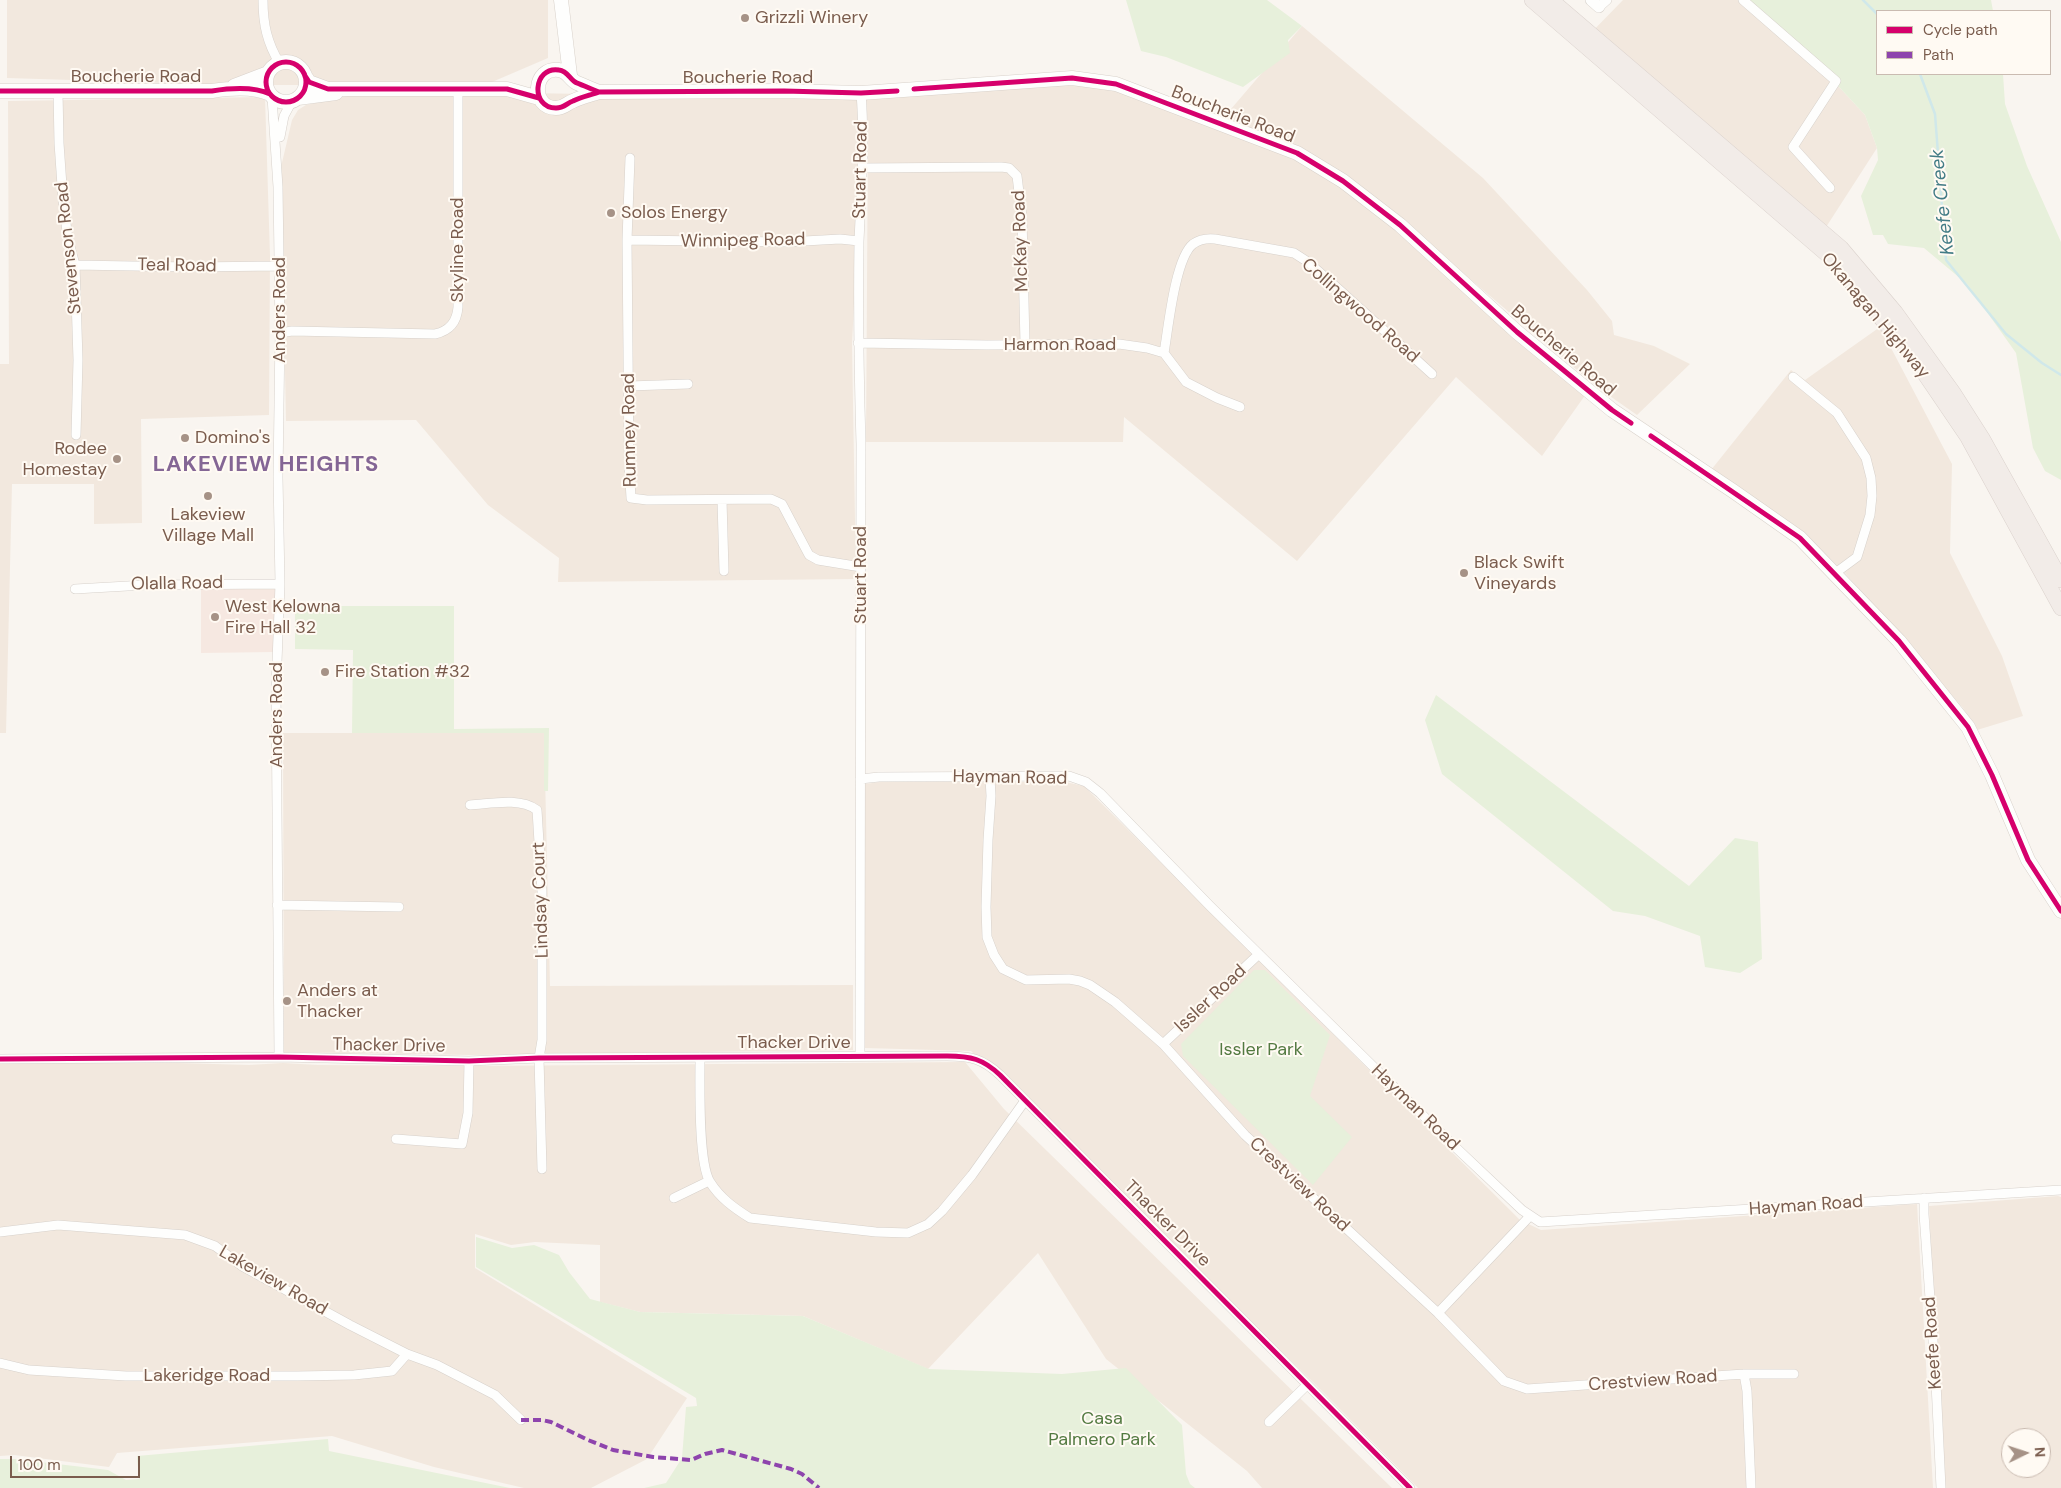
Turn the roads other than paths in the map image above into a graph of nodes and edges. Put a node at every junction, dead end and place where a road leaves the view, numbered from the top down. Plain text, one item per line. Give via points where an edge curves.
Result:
1 (263, 0) edge
2 (559, 0) edge
3 (1532, 0) edge
4 (1551, 0) edge
5 (1743, 0) edge
6 (280, 64) junction
7 (553, 70) junction
8 (268, 73) junction
9 (305, 76) junction
10 (540, 78) junction
11 (572, 79) junction
12 (228, 89) junction
13 (507, 89) junction
14 (458, 90) junction
15 (0, 91) edge
16 (58, 91) junction
17 (350, 91) junction
18 (599, 92) junction
19 (861, 93) junction
20 (271, 95) junction
21 (540, 98) junction
22 (295, 100) junction
23 (572, 101) junction
24 (630, 158) dead end
25 (276, 162) junction
26 (862, 168) junction
27 (1830, 188) dead end
28 (627, 240) junction
29 (859, 241) junction
30 (75, 265) junction
31 (280, 266) junction
32 (280, 333) junction
33 (858, 343) junction
34 (1025, 344) junction
35 (1164, 353) junction
36 (1432, 374) dead end
37 (1793, 377) dead end
38 (688, 384) dead end
39 (630, 386) junction
40 (1240, 407) dead end
41 (76, 435) dead end
42 (722, 500) junction
43 (861, 567) junction
44 (724, 571) dead end
45 (1834, 574) junction
46 (2061, 580) edge
47 (280, 584) junction
48 (75, 589) dead end
49 (2061, 608) edge
50 (990, 778) junction
51 (860, 779) junction
52 (470, 805) dead end
53 (277, 905) junction
54 (399, 907) dead end
55 (2061, 911) edge
56 (1259, 954) junction
57 (1164, 1044) junction
58 (860, 1056) junction
59 (279, 1057) junction
60 (700, 1057) junction
61 (539, 1058) junction
62 (0, 1059) edge
63 (469, 1061) junction
64 (1024, 1102) junction
65 (396, 1139) dead end
66 (542, 1169) dead end
67 (709, 1181) junction
68 (2061, 1190) edge
69 (674, 1198) dead end
70 (1924, 1198) junction
71 (1530, 1216) junction
72 (0, 1232) edge
73 (1438, 1312) junction
74 (407, 1354) junction
75 (0, 1364) edge
76 (1744, 1374) junction
77 (1794, 1374) dead end
78 (1307, 1384) junction
79 (521, 1420) dead end
80 (1269, 1422) dead end
81 (1410, 1488) edge
82 (1751, 1488) edge
83 (1940, 1488) edge

1 - 6 street via 267,38
2 - 7 main road via 558,55
2 - 11 main road
3 - 49 highway, Okanagan Highway via 1829,256 1912,355 1967,436
4 - 46 highway, Okanagan Highway via 1840,248 1895,312 1954,394
5 - 27 street via 1836,81 1793,147
6 - 8 main road
6 - 9 main road via 295,65
7 - 10 main road, Boucherie Road
7 - 11 main road, Boucherie Road via 559,70
8 - 12 main road, Boucherie Road
8 - 20 main road via 267,86
9 - 17 main road, Boucherie Road via 320,87
9 - 22 main road via 305,88
10 - 13 main road, Boucherie Road
10 - 21 main road via 537,88
11 - 18 main road, Boucherie Road
11 - 23 main road via 576,91
12 - 16 main road, Boucherie Road
12 - 20 main road, Boucherie Road via 255,90
13 - 14 main road, Boucherie Road
13 - 21 main road, Boucherie Road
14 - 17 main road, Boucherie Road
14 - 32 street, Skyline Road via 458,307 453,323 435,334
15 - 16 main road, Boucherie Road
16 - 30 street, Stevenson Road via 63,200
17 - 22 main road, Boucherie Road
18 - 19 main road, Boucherie Road
18 - 23 main road, Boucherie Road
19 - 26 street, Stuart Road via 864,128
19 - 45 main road, Boucherie Road via 1072,78 1107,82 1297,154 1344,181 1400,225 1517,332 1612,410 1800,538
20 - 22 main road via 282,102
20 - 25 street, Anders Road
21 - 23 main road, Boucherie Road via 554,108 564,107
22 - 25 street, Anders Road via 284,116
24 - 28 street, Rumney Road
25 - 31 street, Anders Road
26 - 29 street, Stuart Road
26 - 34 street, McKay Road via 1001,167 1009,168 1017,176 1022,217
28 - 29 street, Winnipeg Road
28 - 39 street, Rumney Road
29 - 33 street, Stuart Road
30 - 31 street, Teal Road
30 - 41 street, Stevenson Road
31 - 32 street, Anders Road
32 - 47 street, Anders Road
33 - 34 street, Harmon Road
33 - 43 street, Stuart Road
34 - 35 street, Harmon Road via 1119,344
35 - 36 street, Collingwood Road via 1179,270 1191,245 1204,238 1294,253
35 - 40 street via 1186,382
37 - 45 street via 1838,413 1866,458 1871,478 1870,515 1857,557
38 - 39 street
39 - 42 street, Rumney Road via 631,498
42 - 43 street, Rumney Road via 771,499 782,504 809,555 818,560
42 - 44 street
43 - 51 street, Stuart Road
45 - 55 main road, Boucherie Road via 1899,641 1968,727 1992,774 2028,860
47 - 48 street, Olalla Road
47 - 53 street, Anders Road via 276,688
50 - 51 street, Hayman Road
50 - 56 street, Hayman Road via 1068,776 1086,782
50 - 57 street, Crestview Road via 987,937 1003,969 1026,980 1069,979 1090,985
51 - 58 street, Stuart Road
52 - 61 street, Lindsay Court via 509,802 529,804 536,810 543,961
53 - 54 street
53 - 59 street, Anders Road
56 - 57 street, Issler Road
56 - 71 street, Hayman Road via 1450,1144
57 - 73 street, Crestview Road via 1245,1135
58 - 60 street, Thacker Drive
58 - 64 street, Thacker Drive via 968,1057 987,1064
59 - 62 street, Thacker Drive
59 - 63 street, Thacker Drive
60 - 61 street, Thacker Drive
60 - 67 street via 703,1164
61 - 63 street, Thacker Drive
61 - 66 street, Lindsay Court
63 - 65 street via 468,1113 462,1144
64 - 67 street via 942,1211 928,1224 908,1233 750,1218 733,1208
64 - 78 street, Thacker Drive
67 - 69 street
68 - 70 street, Hayman Road
70 - 71 street, Hayman Road via 1540,1222
70 - 83 street, Keefe Road
71 - 73 street
72 - 74 street, Lakeview Road via 58,1225 185,1235 215,1246 242,1266
73 - 76 street, Crestview Road via 1504,1381 1527,1389
74 - 75 street, Lakeridge Road via 392,1371 273,1377 115,1376 29,1370
74 - 79 street, Lakeview Road via 495,1394
76 - 77 street, Crestview Road
76 - 82 street
78 - 80 street
78 - 81 street, Thacker Drive

